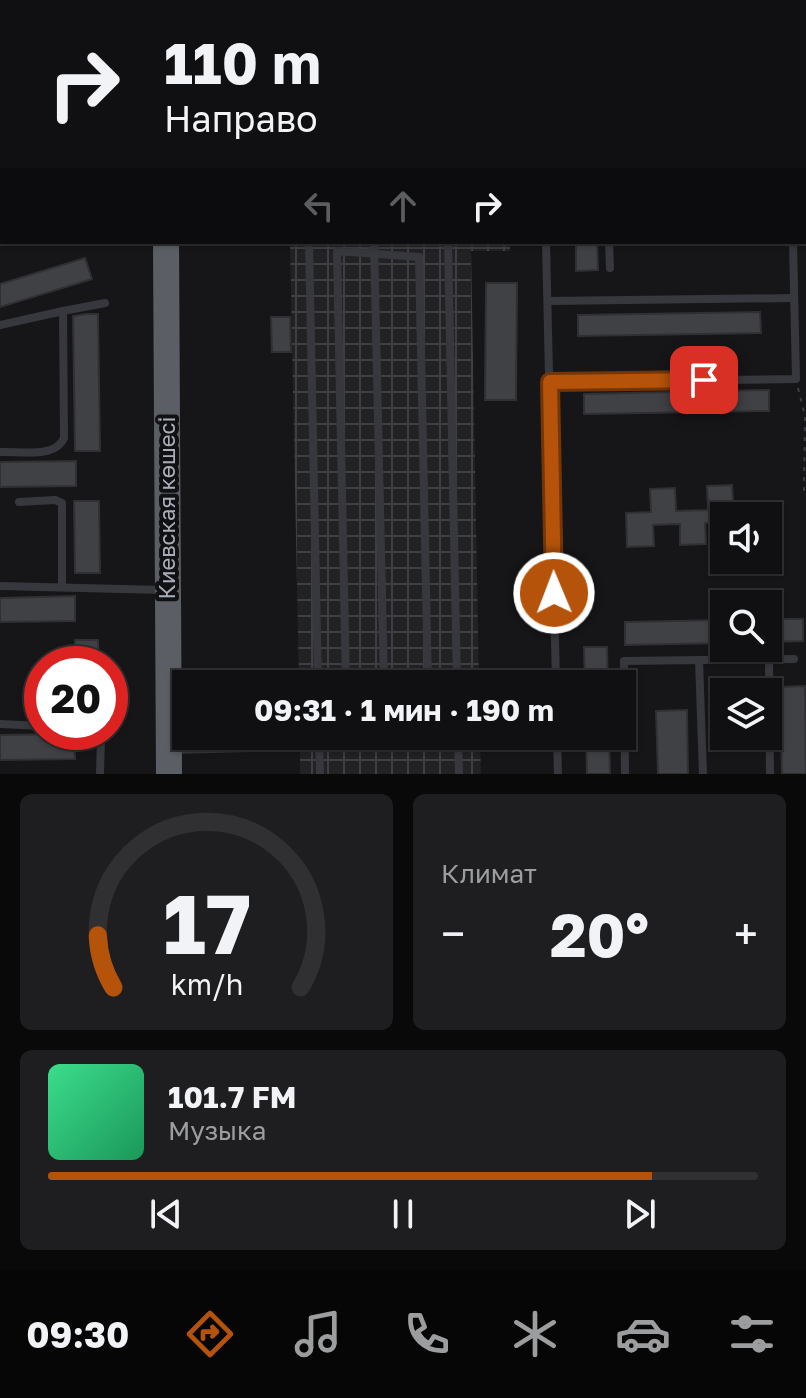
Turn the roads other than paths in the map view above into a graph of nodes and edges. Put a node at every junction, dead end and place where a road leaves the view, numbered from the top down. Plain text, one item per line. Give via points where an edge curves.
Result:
1 (166, 244) edge
2 (309, 244) edge
3 (374, 244) edge
4 (448, 244) edge
5 (546, 244) edge
6 (609, 244) edge
7 (793, 244) edge
8 (375, 254) junction
9 (610, 268) dead end
10 (794, 298) junction
11 (548, 301) junction
12 (105, 303) dead end
13 (63, 311) junction
14 (0, 325) edge
15 (550, 382) junction
16 (0, 452) edge
17 (19, 502) dead end
18 (0, 586) edge
19 (62, 587) junction
20 (168, 590) junction
21 (782, 659) edge
22 (794, 659) dead end
23 (699, 660) junction
24 (710, 660) edge
25 (769, 662) edge
26 (318, 670) edge
27 (346, 670) edge
28 (384, 670) edge
29 (428, 670) edge
30 (457, 670) edge
31 (556, 670) edge
32 (0, 724) edge
33 (24, 725) edge
34 (101, 750) edge
35 (238, 750) edge
36 (319, 750) edge
37 (458, 750) edge
38 (557, 750) edge
39 (169, 762) edge
40 (100, 774) edge
41 (320, 774) edge
42 (459, 774) edge
43 (558, 774) edge
44 (625, 774) edge
45 (703, 774) edge
46 (770, 774) edge

1 - 20 highway, Киевская көшесі
2 - 26 lane
3 - 8 lane
4 - 30 lane
5 - 11 lane
6 - 9 lane
7 - 10 lane
8 - 27 lane via 337,251
8 - 28 lane
8 - 29 lane via 419,257
10 - 11 lane
10 - 15 lane via 796,379
11 - 15 lane
12 - 13 lane
13 - 14 lane
13 - 16 lane via 64,438 52,451
15 - 31 lane
17 - 19 lane via 62,503
18 - 19 lane
19 - 20 lane
20 - 39 highway, Киевская көшесі
21 - 22 lane
23 - 24 lane
23 - 44 lane via 624,661
23 - 45 lane
25 - 46 lane
32 - 33 lane
34 - 40 lane
35 - 39 lane
36 - 41 lane
37 - 42 lane
38 - 43 lane

